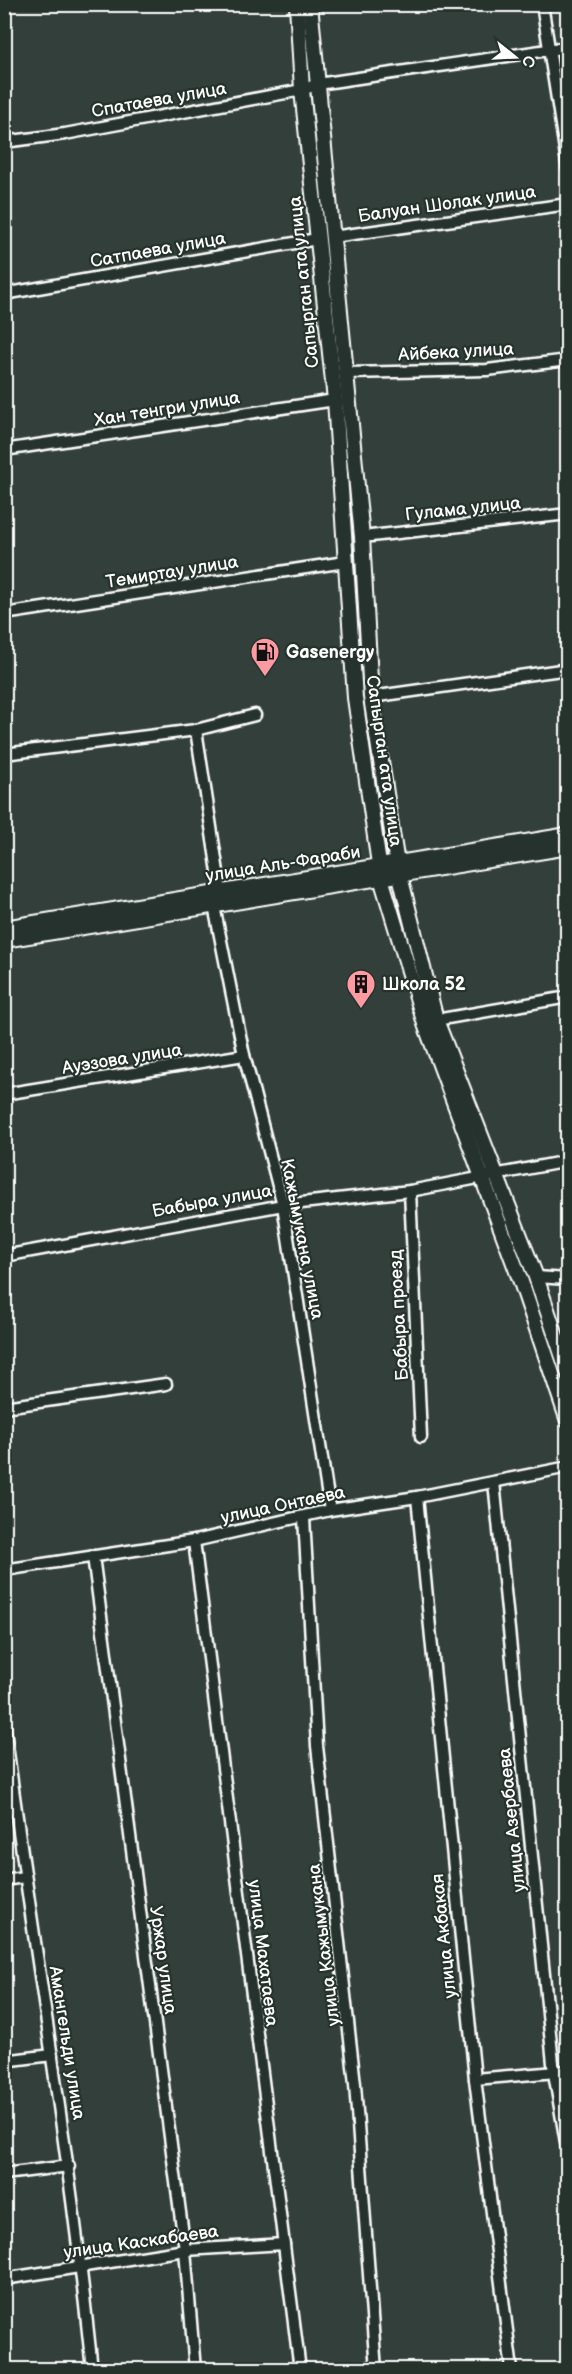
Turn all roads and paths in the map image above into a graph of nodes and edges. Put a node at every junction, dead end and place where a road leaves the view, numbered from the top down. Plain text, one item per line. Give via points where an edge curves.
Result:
1 (297, 4) edge
2 (310, 4) edge
3 (542, 4) edge
4 (567, 47) edge
5 (550, 50) junction
6 (318, 84) junction
7 (302, 90) junction
8 (4, 142) edge
9 (567, 169) edge
10 (567, 204) edge
11 (332, 237) junction
12 (317, 239) junction
13 (4, 294) edge
14 (567, 360) edge
15 (346, 373) junction
16 (335, 400) junction
17 (4, 450) edge
18 (567, 514) edge
19 (362, 537) junction
20 (345, 562) junction
21 (4, 614) edge
22 (567, 669) edge
23 (371, 697) junction
24 (255, 714) dead end
25 (196, 730) junction
26 (4, 754) edge
27 (567, 835) edge
28 (567, 847) edge
29 (398, 870) junction
30 (380, 873) junction
31 (220, 900) junction
32 (4, 928) edge
33 (4, 940) edge
34 (567, 997) edge
35 (436, 1020) junction
36 (244, 1055) junction
37 (4, 1094) edge
38 (567, 1161) edge
39 (496, 1173) junction
40 (481, 1176) junction
41 (410, 1191) junction
42 (283, 1205) junction
43 (4, 1256) edge
44 (536, 1277) junction
45 (567, 1278) edge
46 (567, 1372) edge
47 (166, 1383) dead end
48 (4, 1407) edge
49 (567, 1421) edge
50 (421, 1437) dead end
51 (567, 1467) edge
52 (494, 1482) junction
53 (417, 1497) junction
54 (330, 1510) junction
55 (304, 1518) junction
56 (194, 1541) junction
57 (93, 1556) junction
58 (4, 1570) edge
59 (5, 1723) edge
60 (24, 1877) junction
61 (4, 1880) edge
62 (52, 2055) junction
63 (4, 2061) edge
64 (567, 2071) edge
65 (554, 2073) junction
66 (476, 2079) junction
67 (567, 2154) edge
68 (69, 2166) junction
69 (4, 2174) edge
70 (284, 2244) junction
71 (185, 2250) junction
72 (82, 2267) junction
73 (4, 2279) edge
74 (376, 2368) edge
75 (92, 2370) edge
76 (195, 2370) edge
77 (300, 2370) edge
78 (352, 2370) edge
79 (512, 2370) edge

1 - 7 main road, Сапырган ата улица
2 - 6 main road, Сапырган ата улица
3 - 5 street
4 - 5 street, Спатаева улица
5 - 6 street, Спатаева улица
5 - 9 street
6 - 7 street, Спатаева улица
6 - 11 main road, Сапырган ата улица
7 - 8 street, Спатаева улица
7 - 12 main road, Сапырган ата улица
10 - 11 street, Балуан Шолак улица
11 - 15 main road, Сапырган ата улица
12 - 13 street, Сатпаева улица
12 - 16 main road, Сапырган ата улица
14 - 15 street, Айбека улица via 487,370
15 - 19 main road, Сапырган ата улица
16 - 17 street, Хан тенгри улица
16 - 20 main road, Сапырган ата улица
18 - 19 street, Гулама улица
19 - 23 main road, Сапырган ата улица
20 - 21 street, Темиртау улица
20 - 30 main road, Сапырган ата улица via 355,698
22 - 23 street
23 - 29 main road, Сапырган ата улица
24 - 25 street
25 - 26 street
25 - 31 street, Кажымукана улица
27 - 29 main road, улица Аль-Фараби
28 - 29 main road, улица Аль-Фараби
29 - 30 main road, улица Аль-Фараби
29 - 35 main road, Сапырган ата улица
30 - 31 main road, улица Аль-Фараби
30 - 40 main road, Сапырган ата улица via 425,1024
31 - 32 main road, улица Аль-Фараби
31 - 33 main road, улица Аль-Фараби
31 - 36 street, Кажымукана улица
34 - 35 street
35 - 39 main road, Сапырган ата улица
36 - 37 street, Ауэзова улица
36 - 42 street, Кажымукана улица
38 - 39 street, Бабыра улица
39 - 40 street, Бабыра улица
39 - 44 main road, Сапырган ата улица
40 - 41 street, Бабыра улица
40 - 49 main road, Сапырган ата улица
41 - 42 street, Бабыра улица
41 - 50 street, Бабыра проезд
42 - 43 street, Бабыра улица
42 - 54 street, Кажымукана улица
44 - 45 street
44 - 46 main road, Сапырган ата улица
47 - 48 street
51 - 52 street, улица Онтаева
52 - 53 street, улица Онтаева
52 - 65 street, улица Азербаева
53 - 54 street, улица Онтаева
53 - 66 street, улица Акбакая
54 - 55 street, улица Онтаева
55 - 56 street, улица Онтаева
55 - 74 street, улица Кажымукана via 317,1746 352,2051
56 - 57 street, улица Онтаева
56 - 70 street, улица Махатаева
57 - 58 street, улица Онтаева
57 - 71 street, Уржар улица
59 - 60 street, Амангельди улица
60 - 61 street
60 - 62 street, Амангельди улица
62 - 63 street
62 - 68 street, Амангельди улица
64 - 65 street
65 - 66 street
65 - 67 street, улица Азербаева
66 - 79 street, улица Акбакая
68 - 69 street
68 - 72 street, Амангельди улица
70 - 71 street, улица Каскабаева
70 - 77 street, улица Махатаева
71 - 72 street, улица Каскабаева
71 - 76 street, Уржар улица
72 - 73 street, улица Каскабаева
72 - 75 street, Амангельди улица
74 - 78 street

